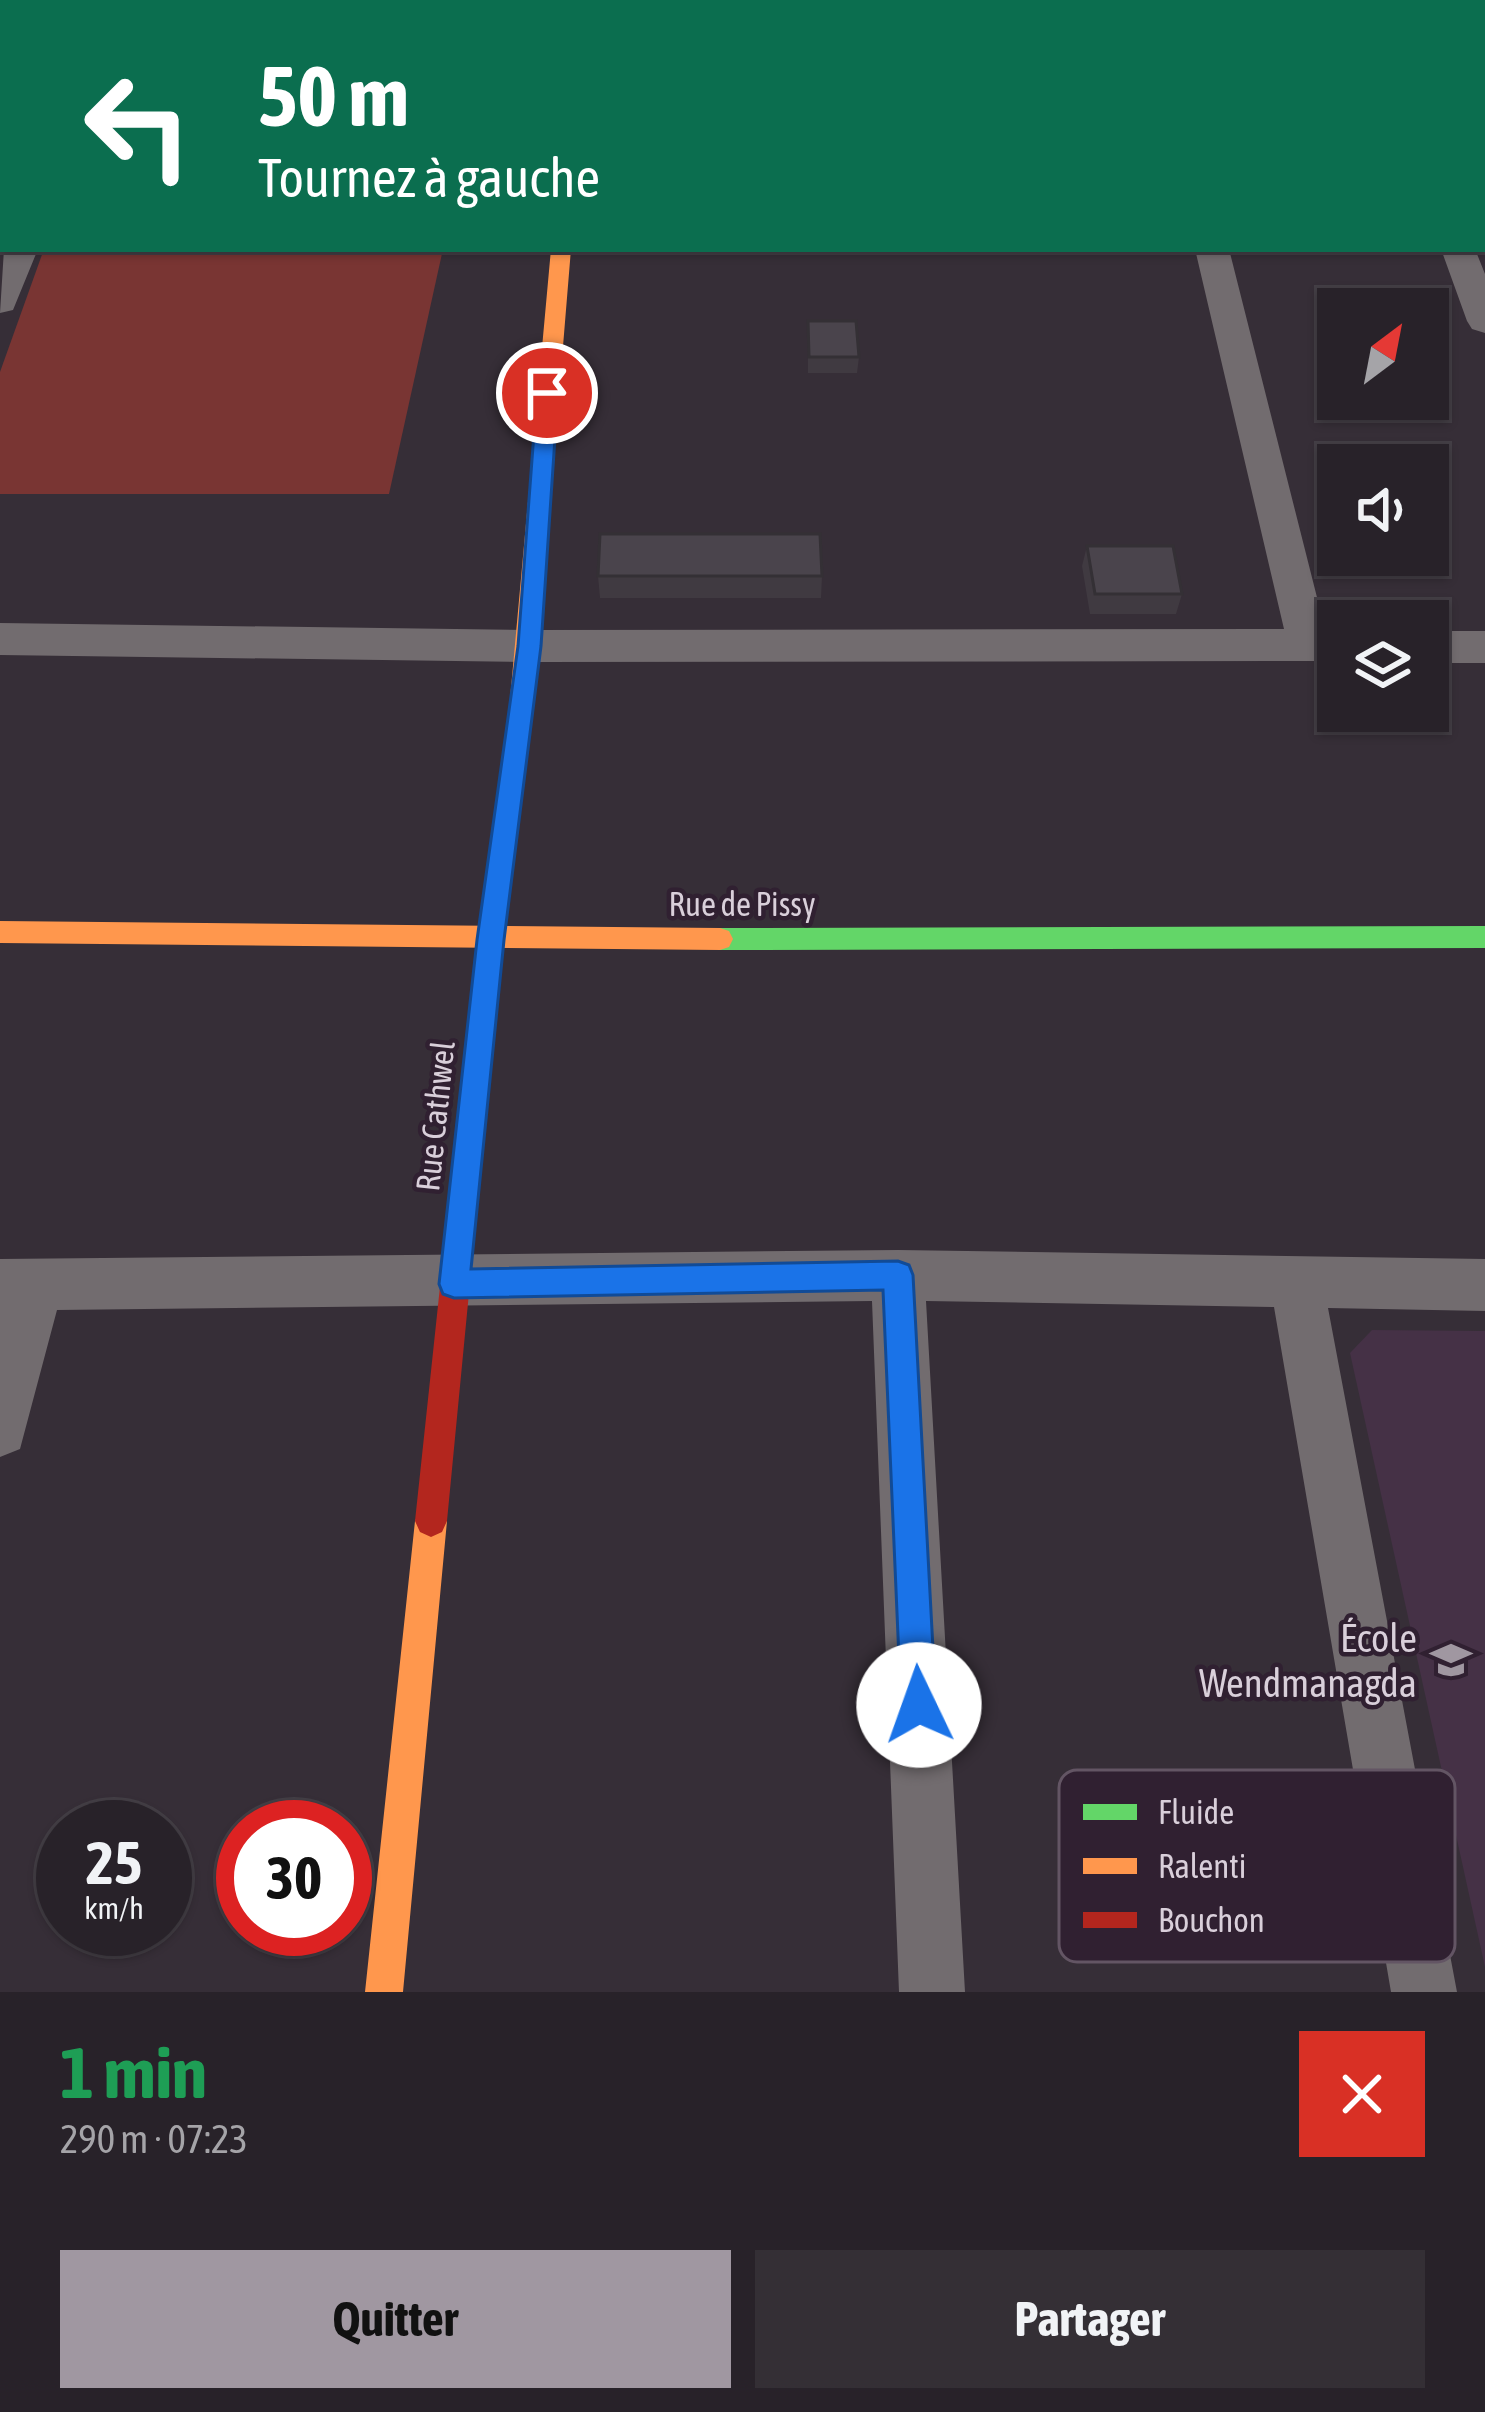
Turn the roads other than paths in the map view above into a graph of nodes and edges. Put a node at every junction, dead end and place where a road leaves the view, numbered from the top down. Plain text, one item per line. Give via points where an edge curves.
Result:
1 (20, 252) edge
2 (560, 252) edge
3 (1213, 252) edge
4 (1459, 252) edge
5 (0, 302) edge
6 (1484, 317) edge
7 (1317, 624) edge
8 (0, 639) edge
9 (1317, 645) edge
10 (530, 646) junction
11 (1449, 646) edge
12 (1485, 647) edge
13 (0, 932) edge
14 (1485, 938) edge
15 (490, 940) junction
16 (898, 1275) junction
17 (454, 1284) junction
18 (1297, 1284) junction
19 (1485, 1285) edge
20 (18, 1286) edge
21 (0, 1429) edge
22 (1384, 1770) edge
23 (1419, 1962) edge
24 (384, 1992) edge
25 (932, 1992) edge
26 (1424, 1992) edge

1 - 5 street
2 - 10 street, Rue Cathwel
3 - 7 street
4 - 6 street
8 - 10 street
9 - 10 street
10 - 15 street, Rue Cathwel
11 - 12 street
13 - 15 street, Rue de Pissy
14 - 15 street, Rue de Pissy
15 - 17 street, Rue Cathwel
16 - 17 street
16 - 18 street
16 - 25 street
17 - 20 street
17 - 24 street, Rue Cathwel
18 - 19 street
18 - 22 street
20 - 21 street
23 - 26 street

